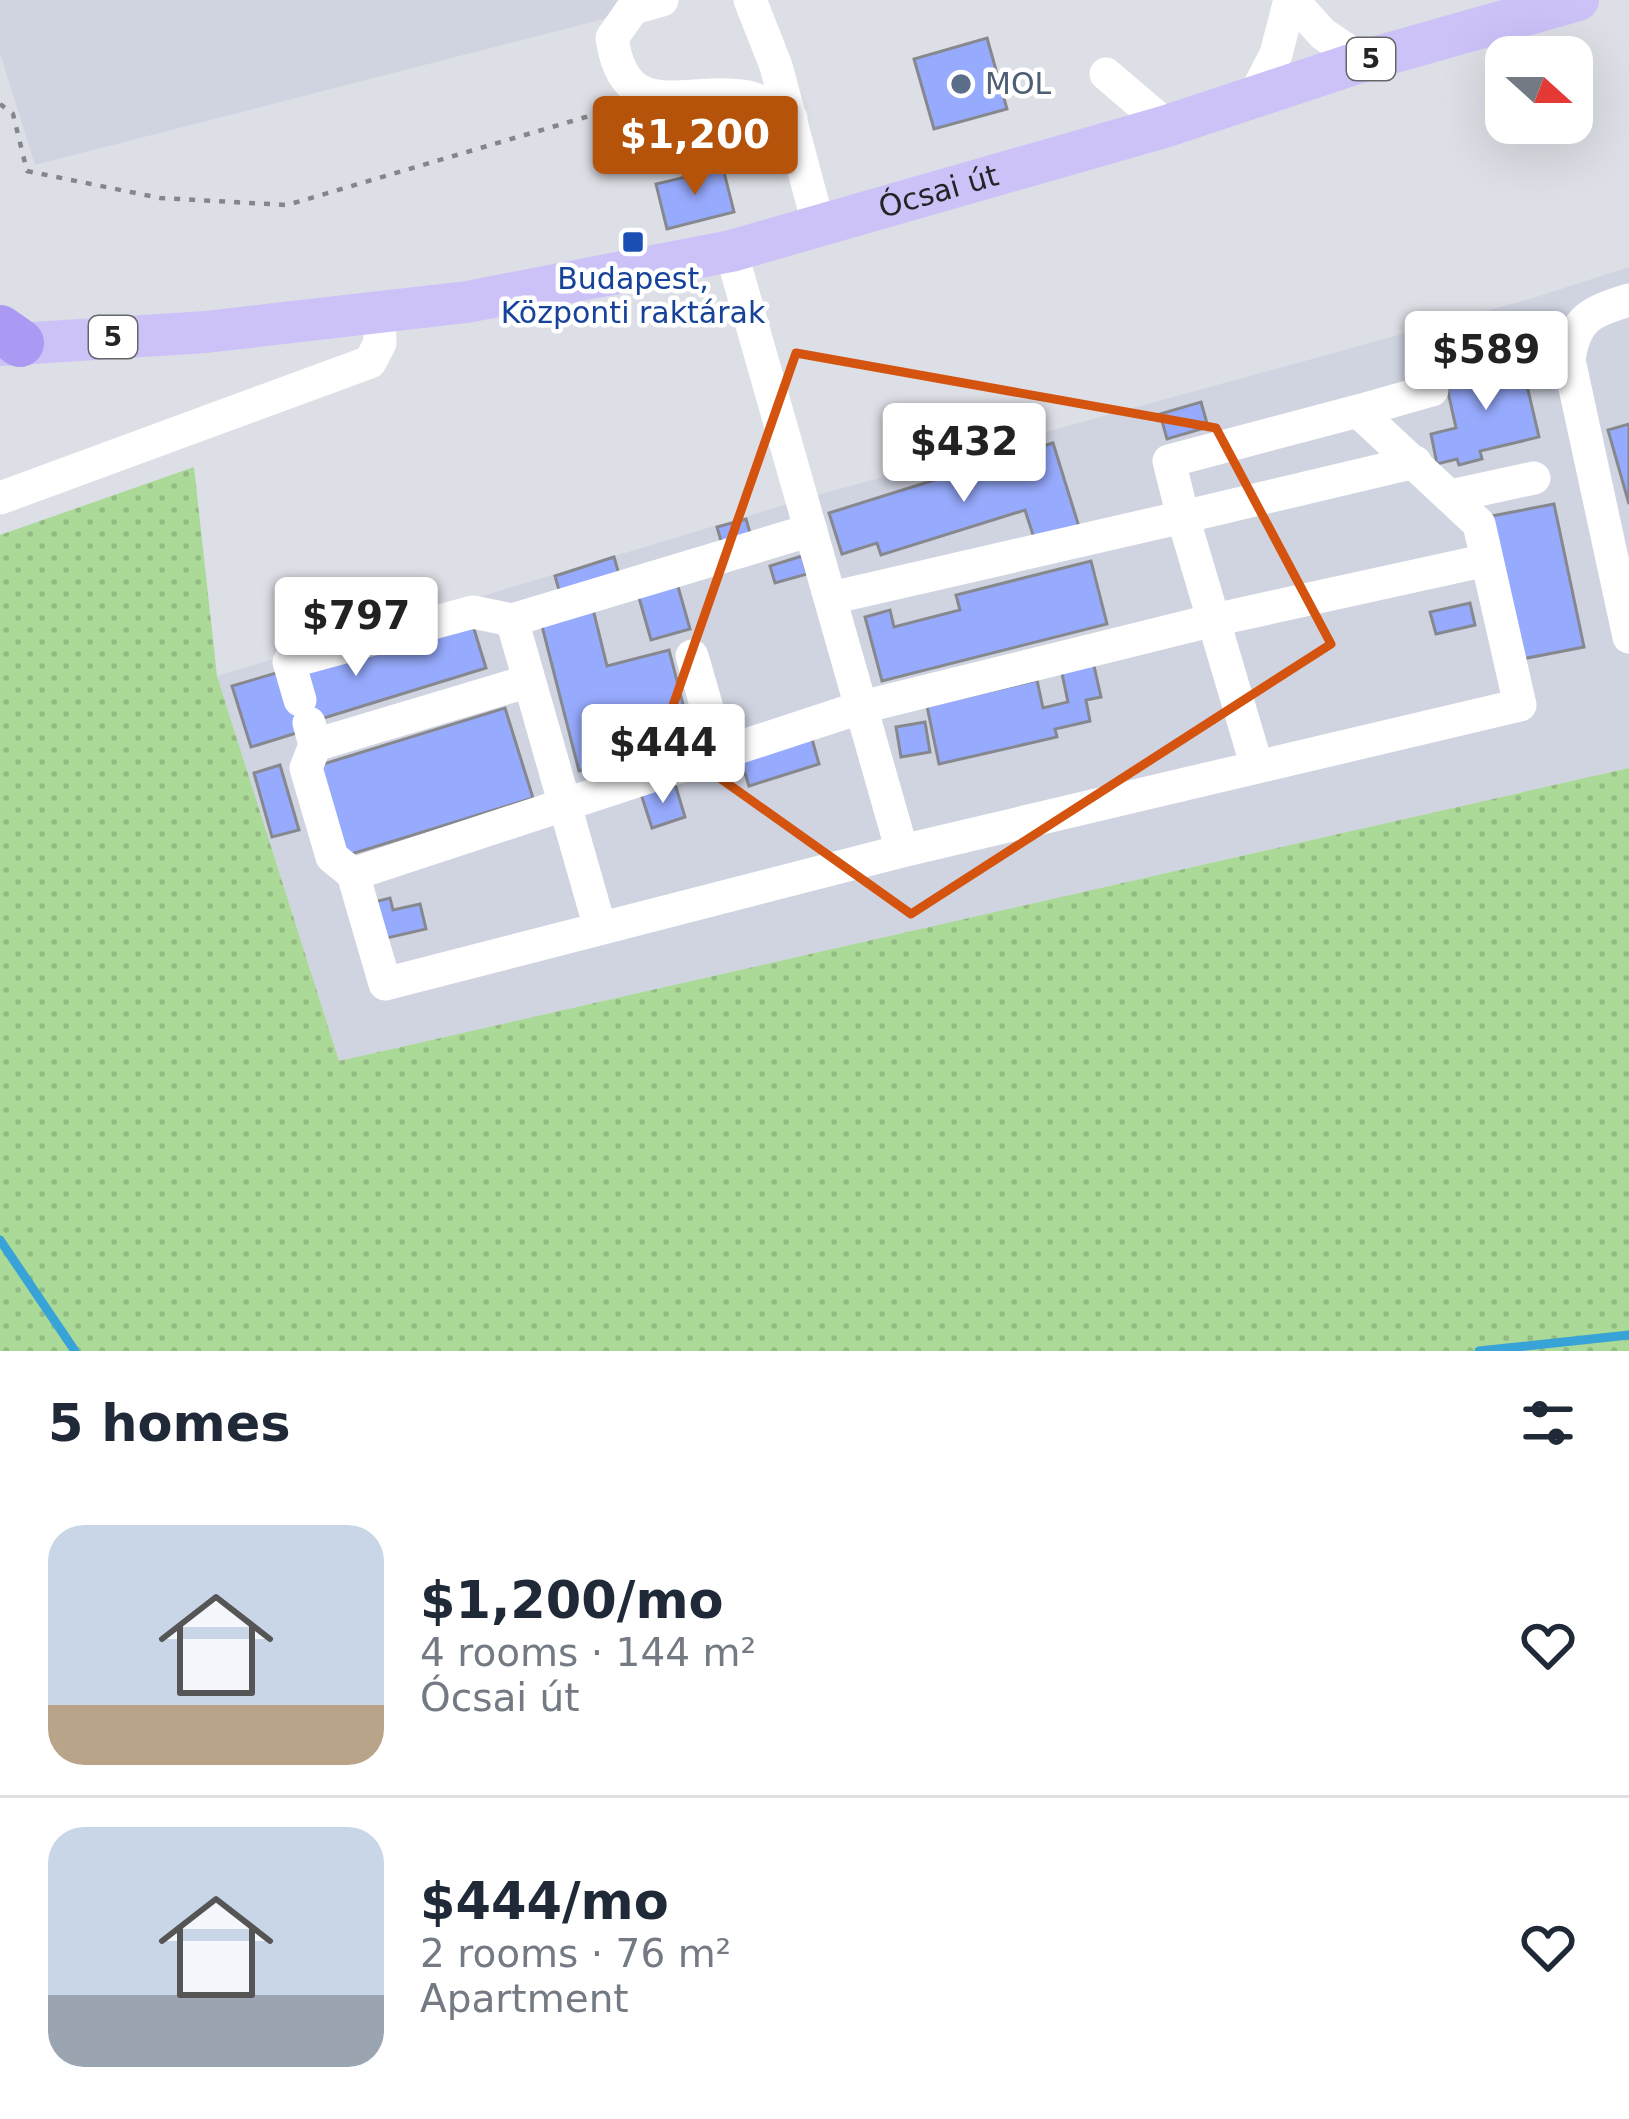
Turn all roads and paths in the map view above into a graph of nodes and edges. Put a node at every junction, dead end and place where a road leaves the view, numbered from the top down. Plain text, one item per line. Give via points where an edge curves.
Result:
1 (662, 0) edge
2 (750, 0) edge
3 (1291, 0) edge
4 (1578, 0) edge
5 (1363, 61) junction
6 (1106, 74) dead end
7 (1255, 95) junction
8 (656, 96) junction
9 (0, 104) edge
10 (791, 118) junction
11 (1167, 126) junction
12 (819, 226) junction
13 (731, 251) junction
14 (1629, 300) edge
15 (379, 313) junction
16 (7, 339) edge
17 (1432, 390) dead end
18 (1358, 411) junction
19 (1415, 463) junction
20 (1534, 478) dead end
21 (1450, 496) junction
22 (0, 498) edge
23 (1183, 517) junction
24 (811, 530) junction
25 (1487, 560) junction
26 (831, 598) junction
27 (512, 620) junction
28 (1214, 620) junction
29 (1629, 638) edge
30 (692, 656) dead end
31 (529, 681) junction
32 (862, 706) junction
33 (308, 723) junction
34 (720, 753) junction
35 (1257, 767) junction
36 (565, 804) junction
37 (902, 851) junction
38 (353, 874) junction
39 (599, 928) junction

1 - 8 street via 633,8 612,38 630,86
2 - 10 street
3 - 5 street
3 - 7 street
4 - 5 main road, Ócsai út / 5
5 - 7 main road, Ócsai út / 5
6 - 11 street
7 - 11 main road, Ócsai út / 5
8 - 9 path via 287,205 160,198 27,171 13,114
8 - 10 street via 749,97
10 - 12 street
11 - 12 main road, Ócsai út / 5
12 - 13 main road, Ócsai út / 5
13 - 15 main road, Ócsai út / 5
13 - 24 street
14 - 29 street via 1591,312 1569,361
15 - 16 main road, Ócsai út / 5 via 206,332
15 - 22 street via 380,343 370,362
17 - 18 street
18 - 19 street
18 - 23 street via 1169,461
19 - 21 street
19 - 23 street
20 - 21 street
21 - 25 street via 1479,524
23 - 26 street
23 - 28 street
24 - 26 street
24 - 27 street
25 - 28 street
25 - 35 street via 1520,704
26 - 32 street
27 - 31 street
27 - 33 street via 473,612 290,662
28 - 32 street
28 - 35 street
30 - 34 street
31 - 33 street
31 - 36 street
32 - 34 street
32 - 37 street
33 - 38 street via 306,767 332,857
34 - 36 street
35 - 37 street
36 - 38 street
36 - 39 street
37 - 39 street
38 - 39 street via 386,984

